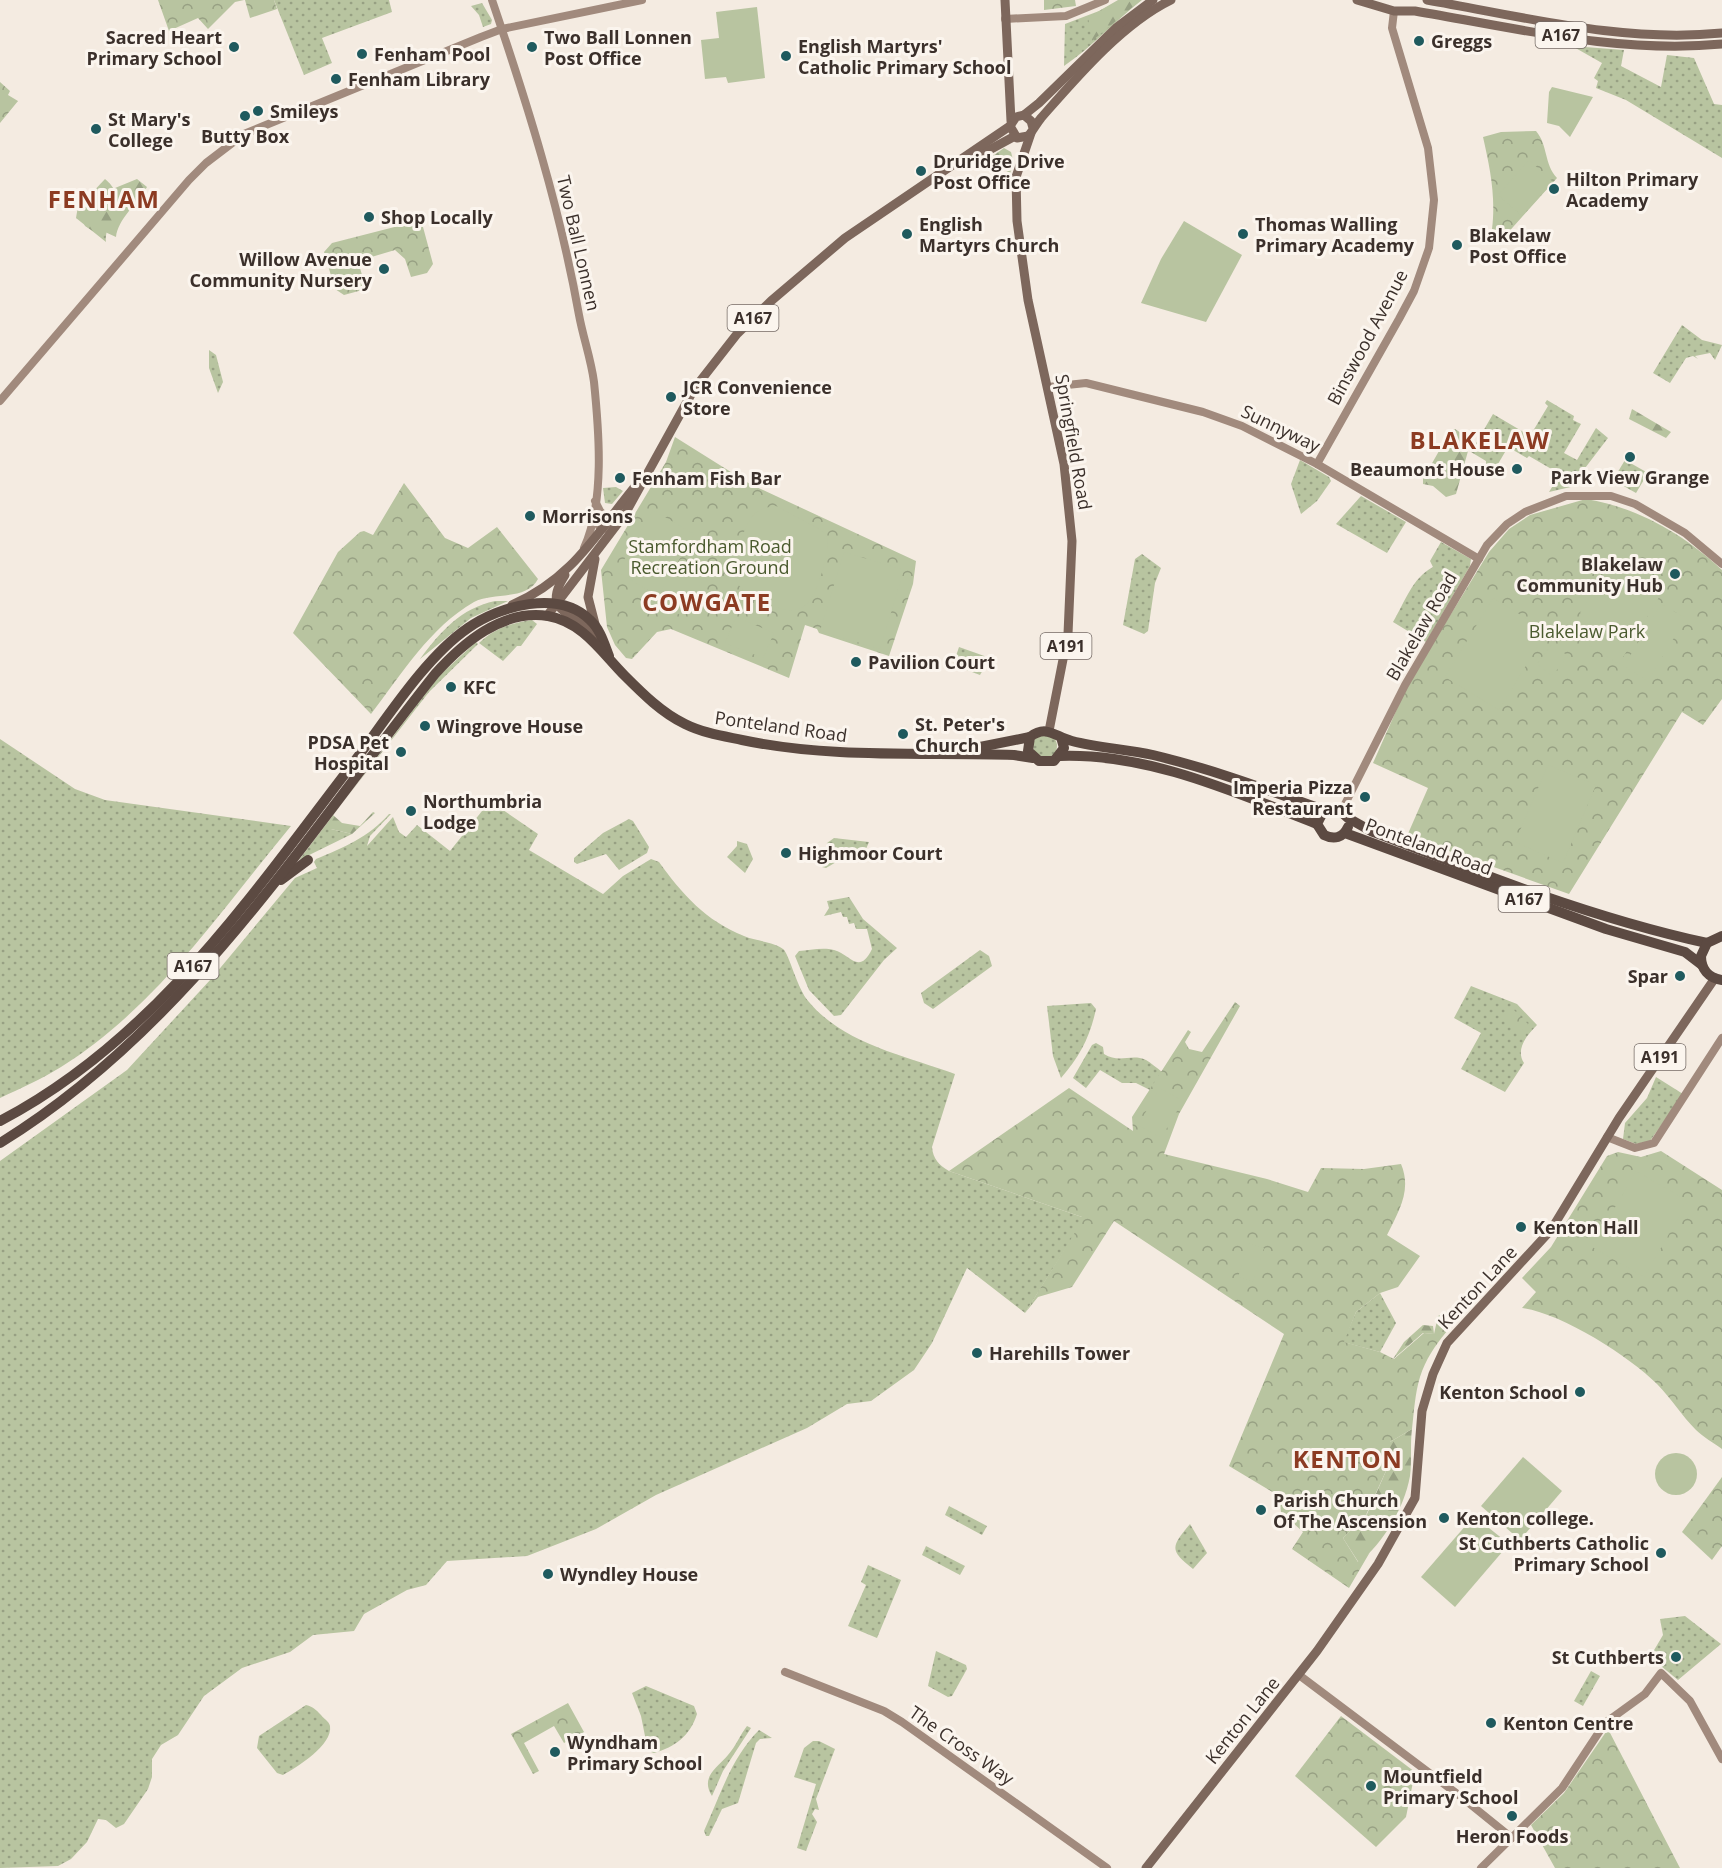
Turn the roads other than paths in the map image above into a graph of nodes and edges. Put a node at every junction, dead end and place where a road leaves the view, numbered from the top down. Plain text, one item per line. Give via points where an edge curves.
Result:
1 (492, 0) edge
2 (642, 0) edge
3 (1005, 0) edge
4 (1105, 0) edge
5 (1153, 0) edge
6 (1171, 0) edge
7 (1357, 0) edge
8 (1406, 0) edge
9 (1427, 0) edge
10 (1392, 7) edge
11 (1005, 19) junction
12 (502, 30) junction
13 (1722, 33) edge
14 (1722, 44) edge
15 (1008, 87) junction
16 (1023, 115) junction
17 (1010, 124) junction
18 (1032, 130) junction
19 (1016, 137) junction
20 (1022, 160) junction
21 (893, 204) junction
22 (1048, 387) junction
23 (0, 401) edge
24 (1317, 464) junction
25 (646, 475) junction
26 (595, 500) junction
27 (593, 516) junction
28 (609, 526) junction
29 (597, 553) junction
30 (1479, 559) junction
31 (578, 561) junction
32 (1722, 564) edge
33 (568, 570) junction
34 (557, 604) junction
35 (548, 616) junction
36 (483, 619) junction
37 (595, 626) junction
38 (599, 648) junction
39 (609, 656) junction
40 (1049, 730) junction
41 (1060, 736) junction
42 (1030, 737) junction
43 (940, 753) junction
44 (1060, 756) junction
45 (1033, 758) junction
46 (1324, 810) junction
47 (1345, 814) junction
48 (1317, 824) junction
49 (1345, 833) junction
50 (308, 860) dead end
51 (267, 892) junction
52 (1722, 936) edge
53 (1707, 943) junction
54 (1702, 965) junction
55 (1718, 979) edge
56 (1722, 1038) edge
57 (44, 1096) junction
58 (52, 1106) junction
59 (0, 1115) edge
60 (0, 1121) edge
61 (0, 1135) edge
62 (1607, 1137) junction
63 (0, 1143) edge
64 (785, 1672) dead end
65 (1299, 1675) junction
66 (1722, 1759) edge
67 (1512, 1838) junction
68 (1107, 1868) edge
69 (1146, 1868) edge
70 (1481, 1868) edge

1 - 12 street, Two Ball Lonnen
2 - 12 street
3 - 11 main road
4 - 11 street via 1066,16
5 - 16 main road via 1117,27
6 - 18 main road via 1119,36
7 - 10 main road, A167
8 - 10 main road
9 - 13 main road, A167 via 1617,33 1671,37
10 - 14 main road, A167 via 1639,46
10 - 24 street, Binswood Avenue via 1392,28 1428,148 1434,200 1429,248 1404,310
11 - 15 main road
12 - 23 street via 284,116 223,148 189,180
12 - 26 street, Two Ball Lonnen via 551,189 575,288 593,380 598,461
15 - 16 main road
15 - 17 main road
16 - 17 main road
16 - 18 main road via 1029,118
17 - 19 main road
17 - 21 main road, A167
18 - 19 main road via 1025,138
18 - 20 main road, Springfield Road / A191
19 - 20 main road, Springfield Road / A191
19 - 21 main road, A167
20 - 22 main road, Springfield Road / A191 via 1015,191 1017,221 1028,300
21 - 25 main road, A167 via 845,237 737,334 694,389
22 - 24 street, Sunnyway via 1086,383 1203,412 1242,426
22 - 40 main road, Springfield Road / A191 via 1064,464 1072,541 1068,634
24 - 30 street, Sunnyway
25 - 28 main road, A167
25 - 28 main road, A167
26 - 27 street, Two Ball Lonnen
26 - 28 street
27 - 28 street
27 - 31 street, Two Ball Lonnen
28 - 29 main road, A167
28 - 31 main road, A167
29 - 34 main road, A167
29 - 37 main road via 588,597
30 - 32 street, Blakelaw Road via 1506,524 1537,506 1566,496 1611,496 1635,504 1700,543
30 - 47 street, Blakelaw Road via 1405,685
31 - 33 main road, A167
33 - 34 main road via 556,595
33 - 36 main road, A167 via 536,593
34 - 35 main road, A167
34 - 36 highway, A167 via 533,603
34 - 37 highway, Ponteland Road / A167 via 583,613
34 - 38 main road, A167 via 591,629
35 - 38 highway, Ponteland Road / A167 via 572,625
35 - 51 highway, A167 via 505,621 480,634 453,656
36 - 57 highway, A167 via 458,635 432,661 180,982 130,1032
37 - 39 highway, Ponteland Road / A167
38 - 39 highway, Ponteland Road / A167
39 - 43 highway, Ponteland Road / A167 via 654,703 705,732 813,751
40 - 41 highway, A167
40 - 42 highway, A167
41 - 44 highway via 1064,744
41 - 46 highway, Ponteland Road / A167 via 1194,765
42 - 43 highway, Ponteland Road / A167
42 - 45 highway via 1027,745
43 - 45 highway, Ponteland Road / A167
44 - 45 highway, A167 via 1050,762
44 - 48 highway, Ponteland Road / A167 via 1114,760 1198,779
46 - 47 highway, Ponteland Road / A167 via 1332,807
46 - 48 highway
47 - 49 highway, Ponteland Road
47 - 53 highway, Ponteland Road / A167 via 1371,831 1525,890 1651,931
48 - 49 highway, Ponteland Road / A167 via 1330,838
49 - 54 highway, Ponteland Road / A167 via 1606,929 1676,949
50 - 51 highway
51 - 58 highway, A167 via 216,956 138,1038
52 - 53 highway
53 - 54 highway
54 - 55 highway, A167
55 - 62 main road, Kenton Lane / A191
56 - 62 street via 1654,1143 1635,1148
57 - 59 highway
57 - 60 highway, A167
58 - 61 highway, A167
58 - 63 highway
62 - 65 main road, Kenton Lane / A191 via 1551,1230 1447,1343 1422,1410 1415,1498 1378,1564
64 - 68 street, The Cross Way via 884,1711
65 - 67 street
65 - 69 main road, Kenton Lane / A191
66 - 67 street via 1690,1701 1661,1673 1645,1694 1605,1723 1563,1788
67 - 70 street

